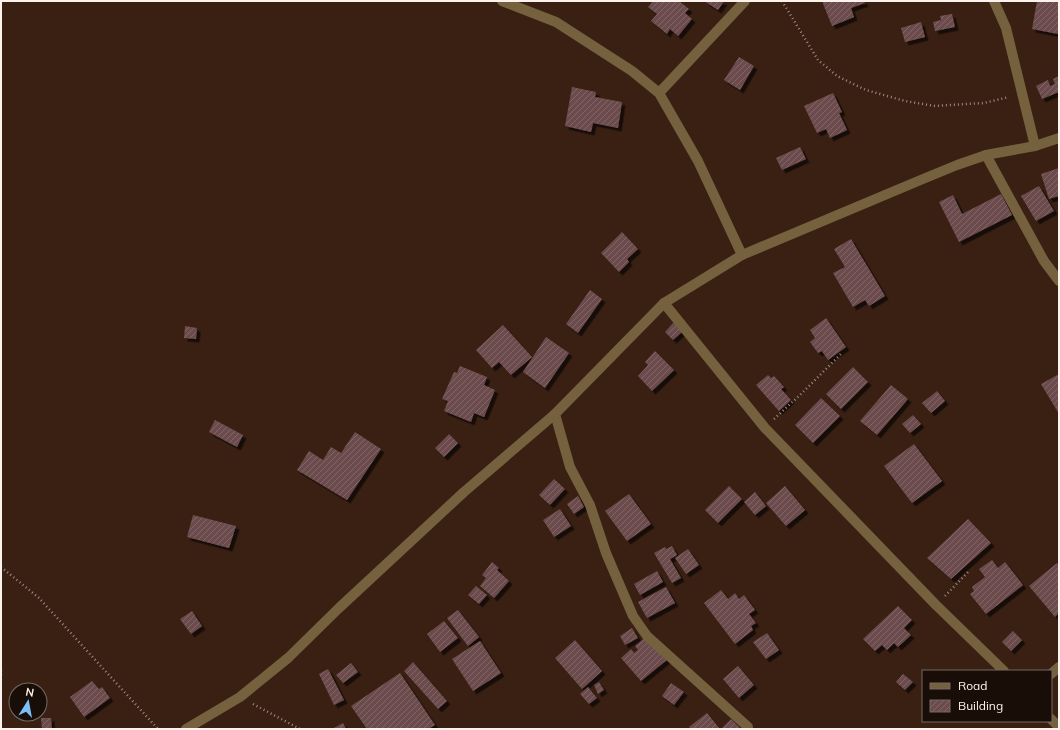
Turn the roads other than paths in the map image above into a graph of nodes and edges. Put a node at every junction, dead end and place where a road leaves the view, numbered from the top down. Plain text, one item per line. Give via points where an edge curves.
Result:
1 (502, 1) edge
2 (745, 1) edge
3 (994, 1) edge
4 (659, 92) junction
5 (1059, 138) edge
6 (1035, 146) junction
7 (986, 155) junction
8 (742, 255) junction
9 (1059, 281) edge
10 (664, 303) junction
11 (555, 414) junction
12 (1003, 670) edge
13 (748, 727) dead end
14 (186, 729) edge

1 - 4 street via 556,22 632,71
2 - 4 street
3 - 6 street via 1006,28
4 - 8 street via 698,161
5 - 6 street
6 - 7 street
7 - 8 street
7 - 9 street via 1044,261
8 - 10 street
10 - 11 street
10 - 12 street via 765,428 936,605
11 - 13 street via 570,467 590,505 606,553 633,616 648,636
11 - 14 street via 459,497 288,658 240,697

